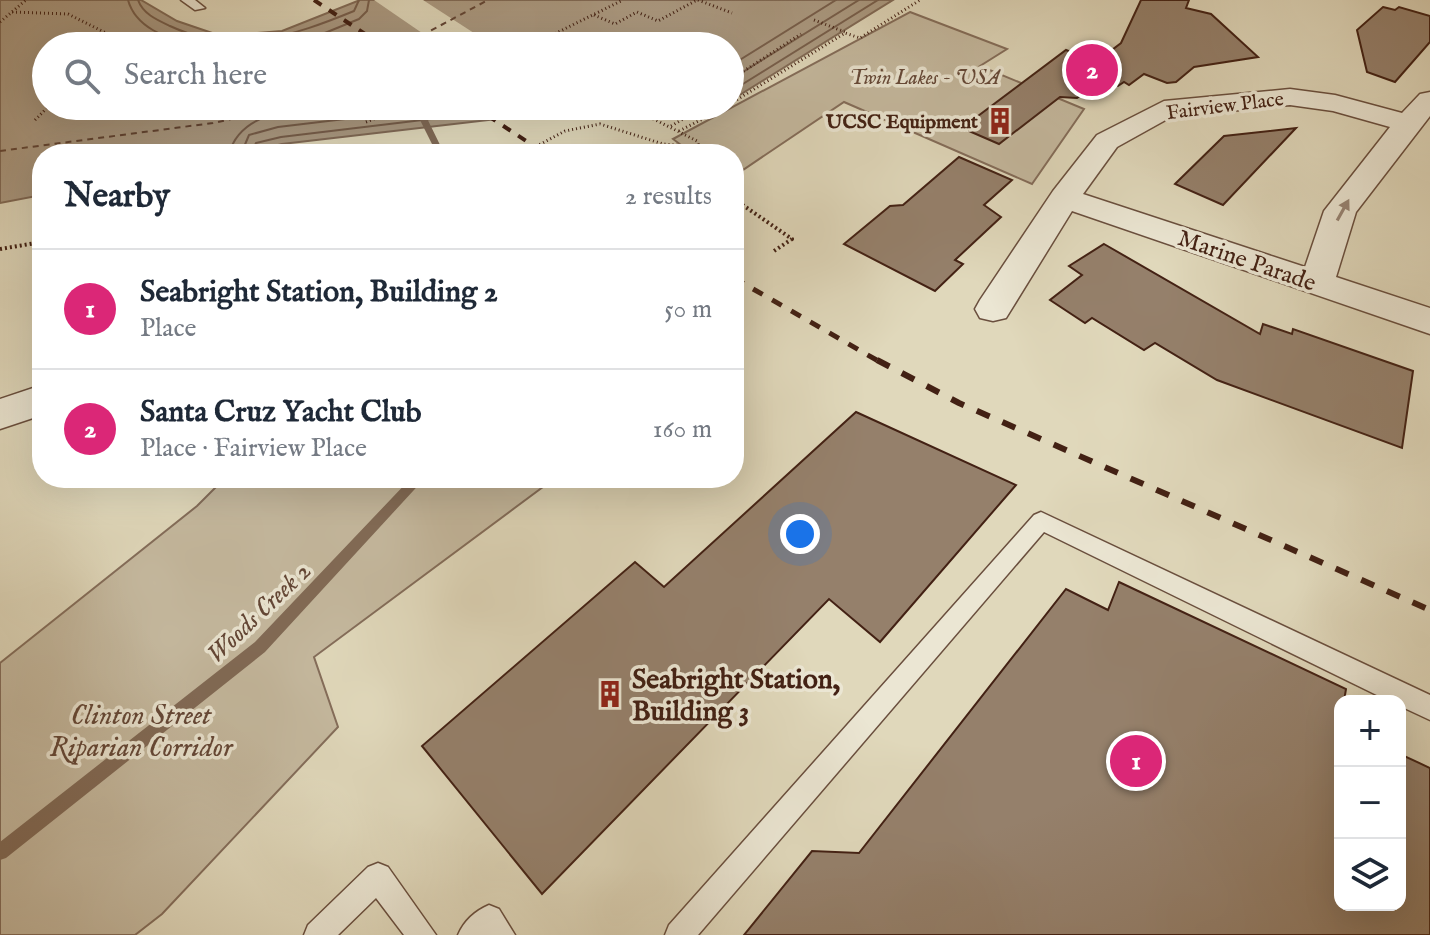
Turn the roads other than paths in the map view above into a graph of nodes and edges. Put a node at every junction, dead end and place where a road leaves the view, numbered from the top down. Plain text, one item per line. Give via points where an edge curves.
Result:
1 (187, 0) edge
2 (199, 8) dead end
3 (1430, 100) edge
4 (1408, 123) junction
5 (1064, 198) junction
6 (1317, 283) junction
7 (993, 309) dead end
8 (1430, 321) edge
9 (32, 403) edge
10 (0, 414) edge
11 (1430, 708) edge
12 (318, 935) edge
13 (422, 935) edge
14 (472, 935) edge
15 (501, 935) edge
16 (679, 935) edge

1 - 2 lane
3 - 4 street
4 - 5 street, Fairview Place via 1290,97 1164,109 1107,141
6 -> 4 street via 1340,211
5 - 6 street, Marine Parade
5 - 7 street, Fairview Place
6 - 8 street, Marine Parade
9 - 10 street
11 - 16 lane via 1041,521
12 - 13 lane via 378,877
14 - 15 lane via 489,919

